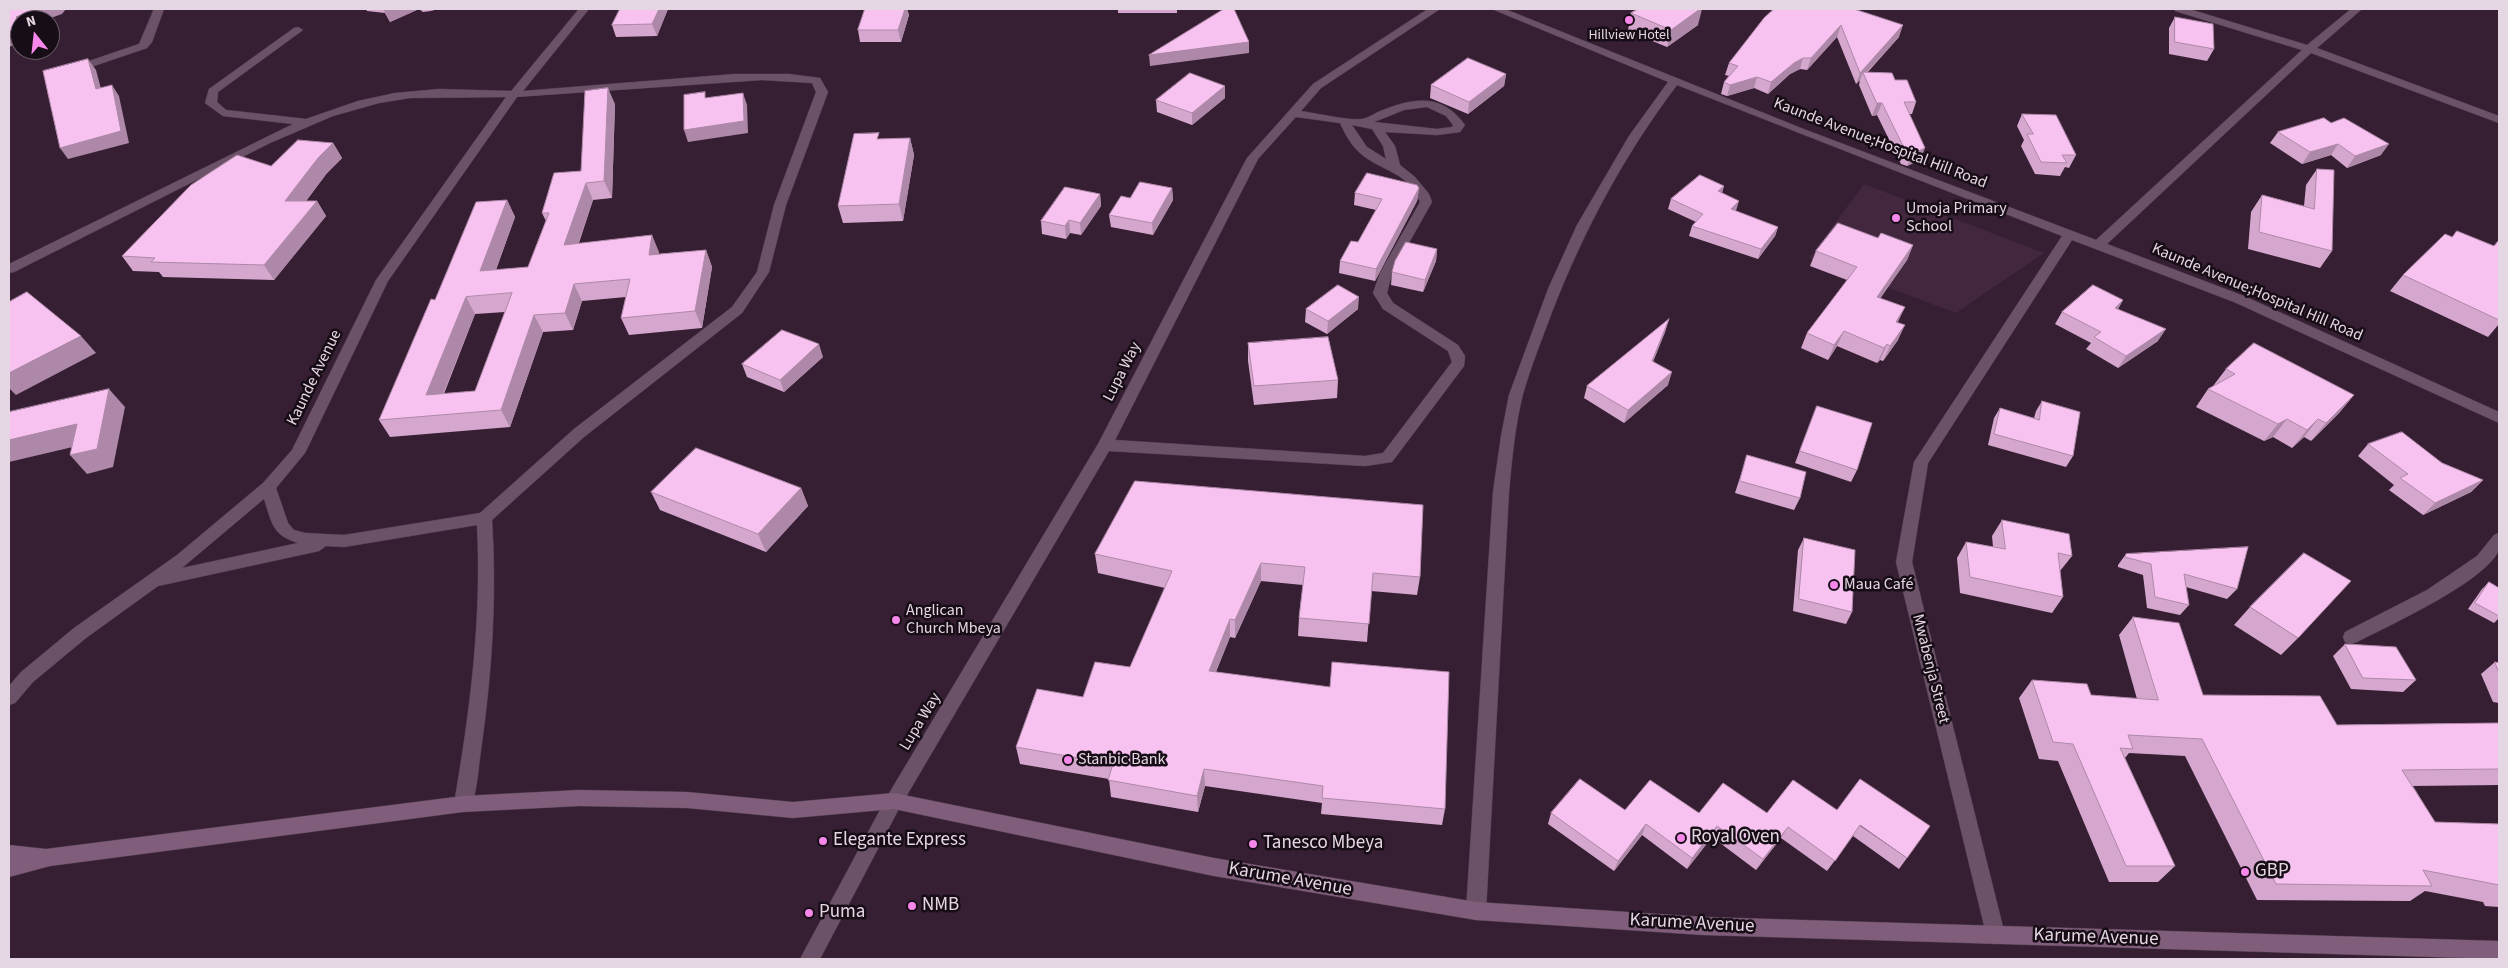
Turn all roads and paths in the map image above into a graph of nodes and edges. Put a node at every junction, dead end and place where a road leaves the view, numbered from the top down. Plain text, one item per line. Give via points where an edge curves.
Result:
1 (160, 9) edge
2 (584, 9) edge
3 (1436, 9) edge
4 (1497, 9) edge
5 (2179, 9) edge
6 (2357, 9) edge
7 (298, 30) dead end
8 (2309, 49) junction
9 (90, 64) edge
10 (1675, 80) junction
11 (514, 94) junction
12 (1291, 113) junction
13 (1344, 120) junction
14 (2499, 120) edge
15 (308, 122) junction
16 (1370, 125) junction
17 (1394, 166) junction
18 (2069, 234) junction
19 (2099, 244) junction
20 (9, 269) edge
21 (2499, 418) edge
22 (1105, 445) junction
23 (268, 487) junction
24 (484, 518) junction
25 (2499, 539) edge
26 (344, 541) junction
27 (153, 582) junction
28 (2351, 637) dead end
29 (9, 698) edge
30 (894, 801) junction
31 (463, 804) junction
32 (9, 854) edge
33 (50, 857) junction
34 (9, 868) edge
35 (1476, 912) junction
36 (1995, 935) junction
37 (2499, 950) edge
38 (810, 959) edge

1 - 9 street via 143,46
2 - 11 street, Kaunde Avenue
3 - 12 street, Lupa Way via 1317,86
4 - 10 street, Kaunde Avenue;Hospital Hill Road
5 - 8 street
6 - 8 street
7 - 15 street via 213,90 211,103 223,113 238,116
8 - 14 street
8 - 19 street
10 - 18 street, Kaunde Avenue;Hospital Hill Road
10 - 35 street via 1640,127 1597,198 1558,280 1520,380 1507,440 1501,492
11 - 15 street via 457,92 398,96 343,109
11 - 23 street, Kaunde Avenue via 382,280 298,454
11 - 24 street via 714,78 786,76 816,80 822,92 780,205 763,272 737,310 579,433
12 - 13 street
12 - 22 street, Lupa Way via 1253,158
13 - 16 street
13 - 17 street via 1360,149
15 - 20 street
16 - 16 street via 1447,132 1456,130 1459,125 1450,114 1435,105 1416,103 1392,109
16 - 17 street via 1389,146
17 - 22 street via 1411,180 1426,202 1386,273 1380,293 1388,306 1453,348 1459,363 1387,458 1365,461
18 - 19 street, Kaunde Avenue;Hospital Hill Road
18 - 36 street, Mwabenja Street via 1921,462 1904,562
19 - 21 street, Kaunde Avenue;Hospital Hill Road via 2239,299
22 - 30 street, Lupa Way
23 - 26 street via 281,526 289,534
23 - 27 street, Kaunde Avenue
24 - 26 street
24 - 31 street via 488,571 477,727
25 - 28 street via 2483,560 2433,595
26 - 27 street via 270,554
27 - 29 street, Kaunde Avenue via 80,633 28,677
30 - 31 main road, Karume Avenue via 793,810 687,800 588,798
30 - 35 main road, Karume Avenue via 1214,866
30 - 38 street, Lupa Way
31 - 33 main road, Karume Avenue
32 - 33 main road
33 - 34 main road
35 - 36 main road, Karume Avenue via 1703,926
36 - 37 main road, Karume Avenue

